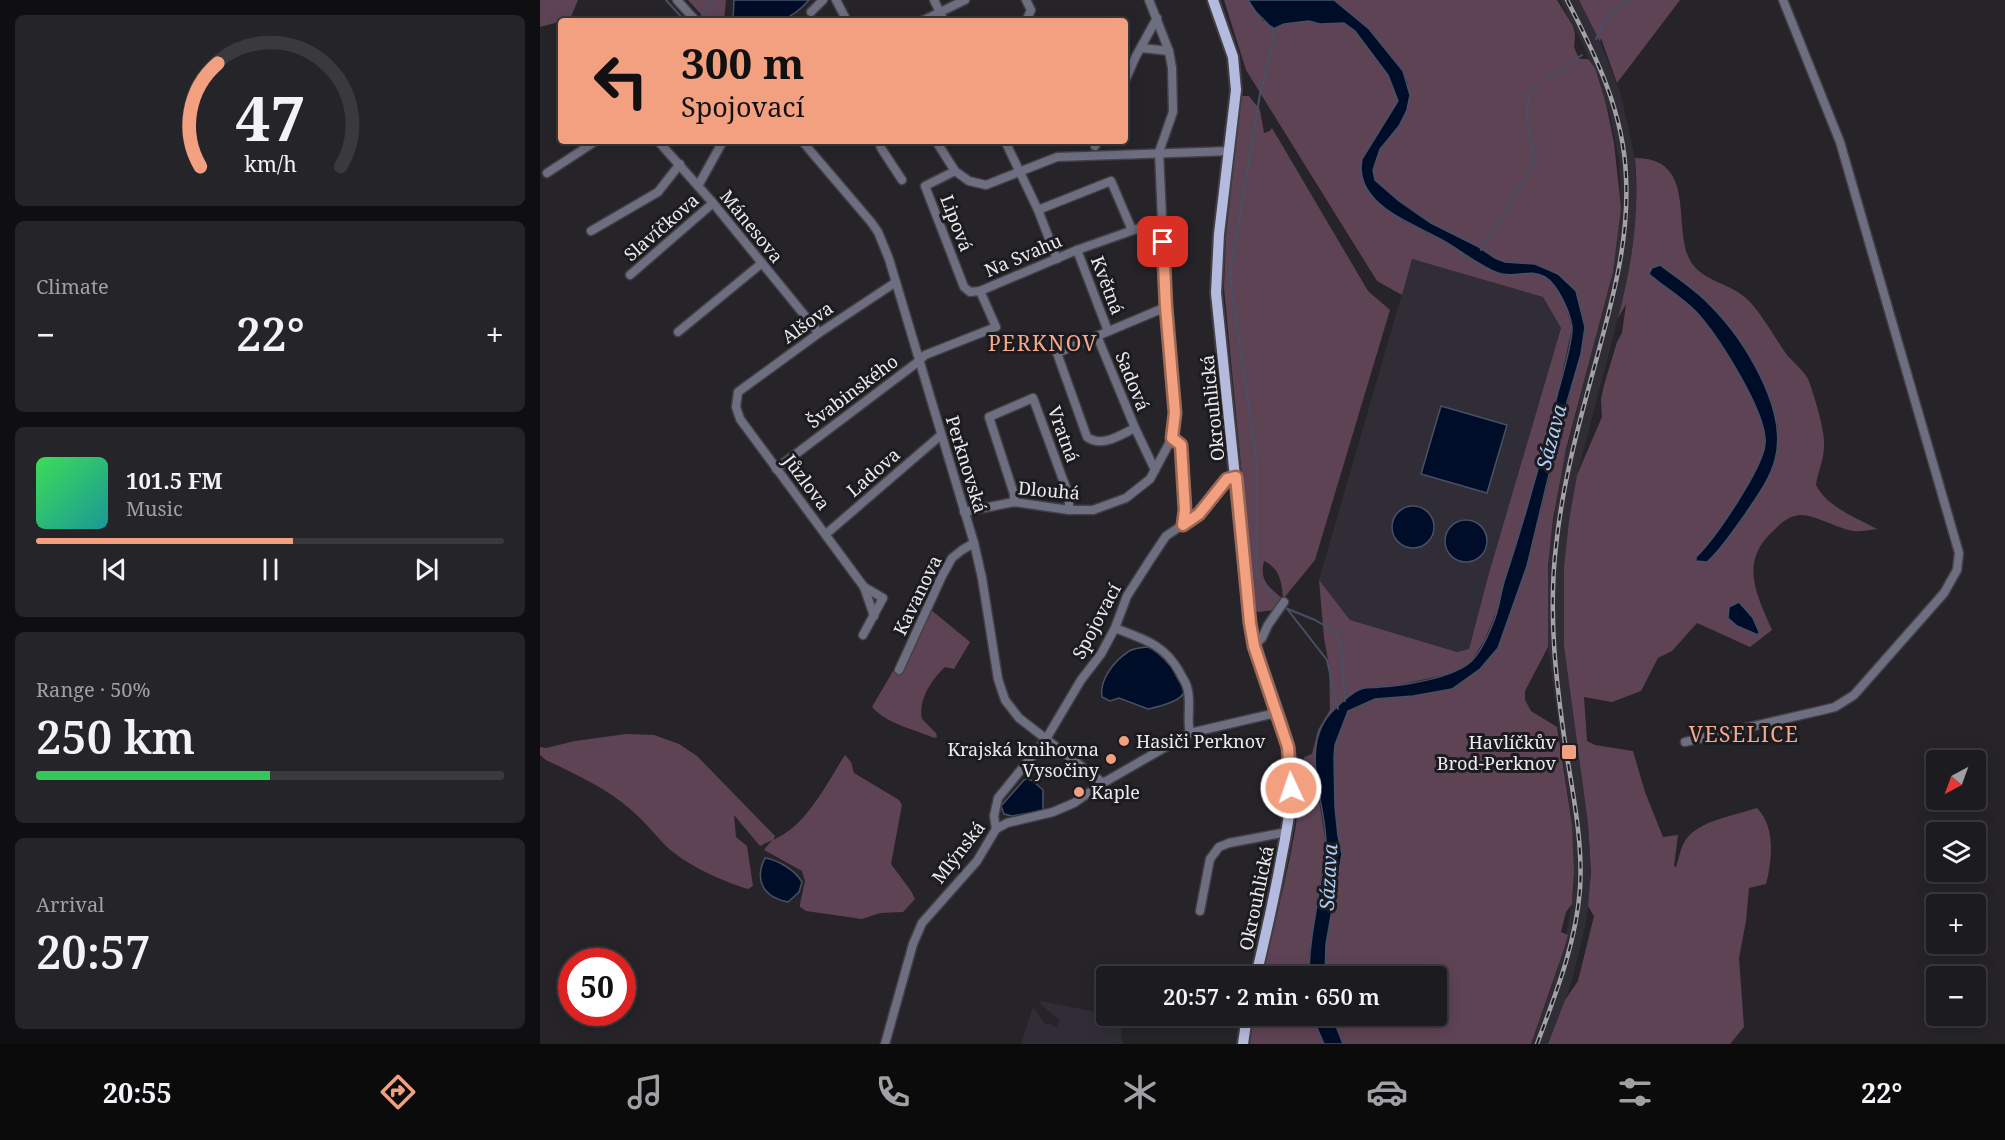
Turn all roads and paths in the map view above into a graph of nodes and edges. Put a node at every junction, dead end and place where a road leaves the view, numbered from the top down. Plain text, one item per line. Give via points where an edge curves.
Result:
1 (677, 0) edge
2 (823, 0) edge
3 (836, 0) edge
4 (934, 0) edge
5 (965, 0) edge
6 (1026, 0) edge
7 (1149, 0) edge
8 (1213, 0) edge
9 (1783, 0) edge
10 (810, 12) dead end
11 (940, 12) junction
12 (693, 18) edge
13 (845, 18) edge
14 (928, 18) edge
15 (943, 18) edge
16 (1027, 18) edge
17 (1156, 18) junction
18 (1142, 48) junction
19 (1169, 51) junction
20 (1128, 74) edge
21 (591, 144) edge
22 (661, 144) edge
23 (721, 144) edge
24 (807, 144) edge
25 (880, 144) edge
26 (938, 144) edge
27 (1006, 144) edge
28 (1230, 150) junction
29 (1159, 152) junction
30 (680, 164) junction
31 (955, 171) junction
32 (1020, 171) junction
33 (547, 173) dead end
34 (902, 180) dead end
35 (698, 186) junction
36 (713, 203) junction
37 (1038, 210) junction
38 (1162, 220) junction
39 (1132, 230) junction
40 (591, 231) dead end
41 (1077, 250) junction
42 (1057, 259) junction
43 (762, 263) junction
44 (630, 275) dead end
45 (896, 282) junction
46 (980, 291) junction
47 (1166, 307) junction
48 (1108, 331) junction
49 (678, 332) dead end
50 (819, 333) junction
51 (1096, 336) junction
52 (919, 361) junction
53 (738, 392) joint
54 (1135, 428) junction
55 (941, 435) junction
56 (1172, 438) junction
57 (776, 469) junction
58 (1155, 470) junction
59 (1236, 477) junction
60 (1014, 502) junction
61 (1069, 510) junction
62 (964, 512) junction
63 (1183, 525) junction
64 (826, 534) junction
65 (974, 543) junction
66 (864, 587) junction
67 (1284, 602) dead end
68 (874, 616) junction
69 (1115, 628) junction
70 (863, 635) dead end
71 (1254, 646) junction
72 (899, 670) dead end
73 (1276, 713) junction
74 (1190, 733) junction
75 (1046, 739) junction
76 (1685, 742) dead end
77 (1103, 783) junction
78 (996, 829) junction
79 (1287, 832) junction
80 (1200, 911) dead end
81 (1258, 966) edge
82 (1246, 1026) edge
83 (885, 1044) edge
84 (1243, 1044) edge

1 - 12 street
2 - 10 street
3 - 13 street
4 - 11 street
5 - 11 street
6 - 16 street via 1031,10
7 - 17 street
8 - 28 main road, Okrouhlická via 1233,57 1236,90
9 - 76 street via 1840,141 1959,553 1957,570 1944,593 1862,687 1844,702
11 - 14 street
11 - 15 street
17 - 18 street
17 - 19 street
18 - 19 street
18 - 20 street
19 - 29 street via 1173,111
21 - 33 street
22 - 30 street, Mánesova
23 - 35 street
24 - 45 street, Perknovská via 872,222
25 - 34 street
26 - 31 street
27 - 32 street
28 - 29 street
28 - 59 main road, Okrouhlická via 1216,293
29 - 32 street via 1057,157
29 - 38 street, Dlouhá
30 - 35 street, Mánesova
30 - 40 street via 658,192
31 - 32 street via 969,181 986,184
31 - 46 street, Lipová via 925,186 964,287 970,292
32 - 37 street
35 - 36 street, Mánesova
36 - 43 street, Mánesova
36 - 44 street, Slavíčkova
37 - 39 street via 1111,181
37 - 42 street
38 - 39 street, Na Svahu
38 - 47 street, Dlouhá
39 - 41 street, Na Svahu
41 - 42 street, Na Svahu
41 - 48 street, Květná
42 - 46 street, Na Svahu
43 - 49 street
43 - 50 street, Mánesova
45 - 50 street, Alšova
45 - 52 street, Perknovská
46 - 52 street, Na Svahu via 996,327 925,355
47 - 48 street
47 - 56 street, Dlouhá via 1175,413
48 - 51 street
50 - 53 street, Alšova
51 - 54 street, Sadová
51 - 54 street via 1057,353 1084,433 1093,441 1103,441
52 - 55 street, Perknovská
52 - 57 street, Švabinského
53 - 57 street, Jůzlova via 736,407 740,419
54 - 58 street, Sadová
55 - 62 street, Perknovská
55 - 64 street, Ladova
56 - 58 street, Dlouhá
56 - 63 street via 1181,445
57 - 64 street, Jůzlova
58 - 61 street, Dlouhá via 1143,486 1126,498 1093,510
59 - 63 street, Spojovací via 1227,479 1199,514
59 - 71 main road, Okrouhlická
60 - 61 street, Dlouhá
60 - 61 street, Vratná via 989,417 1034,398 1069,496
60 - 62 street, Dlouhá
62 - 65 street, Perknovská
63 - 69 street, Spojovací via 1166,536 1149,560 1127,596
64 - 66 street, Jůzlova
65 - 72 street, Kavanova via 952,558
65 - 75 street, Perknovská via 1001,691 1014,712
66 - 68 street, Jůzlova
66 - 68 street, Jůzlova via 883,598
67 - 71 street
68 - 70 street, Jůzlova
69 - 74 street via 1151,641 1174,663 1187,687
69 - 75 street, Spojovací
71 - 73 main road, Okrouhlická
73 - 74 street, Mlýnská
73 - 79 main road, Okrouhlická via 1290,765
74 - 77 street, Mlýnská
75 - 77 street, Perknovská
75 - 78 street, Spojovací via 998,798
77 - 78 street, Mlýnská via 1074,803
78 - 83 street, Mlýnská via 977,861 922,922
79 - 80 street via 1219,847 1210,859
79 - 81 main road, Okrouhlická
82 - 84 main road

